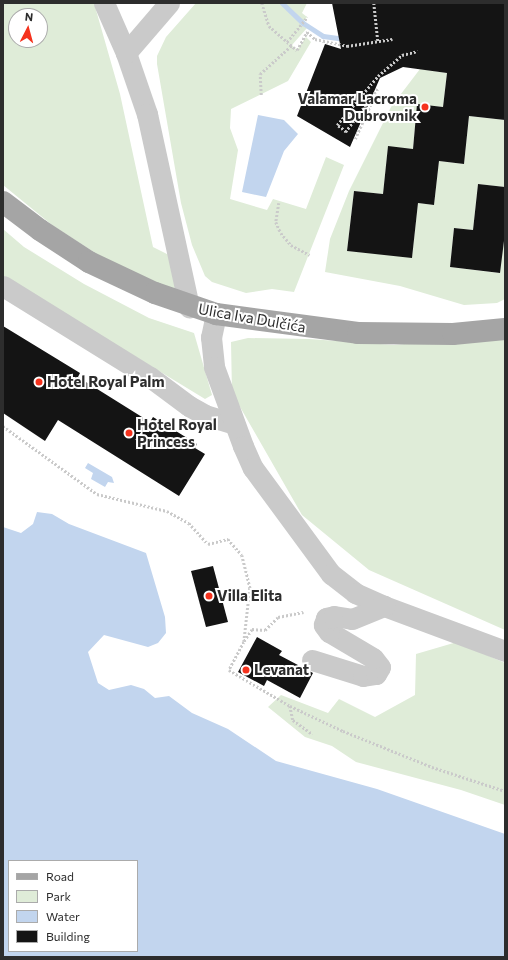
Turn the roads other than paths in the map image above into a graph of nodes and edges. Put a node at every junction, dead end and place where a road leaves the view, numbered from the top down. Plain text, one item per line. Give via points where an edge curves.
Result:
1 (104, 3) edge
2 (169, 3) edge
3 (126, 53) junction
4 (3, 202) edge
5 (3, 286) edge
6 (189, 306) junction
7 (216, 314) junction
8 (505, 329) edge
9 (235, 424) junction
10 (384, 606) junction
11 (505, 652) edge
12 (312, 660) dead end

1 - 3 street
2 - 3 street
3 - 6 street via 147,114
4 - 6 main road, Ulica Iva Dulčića via 89,262 155,294
5 - 9 street via 154,380 194,409 218,420
6 - 7 main road, Ulica Iva Dulčića
7 - 8 main road, Ulica Iva Dulčića via 358,333 437,334
7 - 9 street via 212,352 214,367
9 - 10 street via 253,468 331,574 355,593
10 - 11 street
10 - 12 street via 352,619 334,616 326,618 324,626 329,632 373,658 380,667 376,674 363,676

